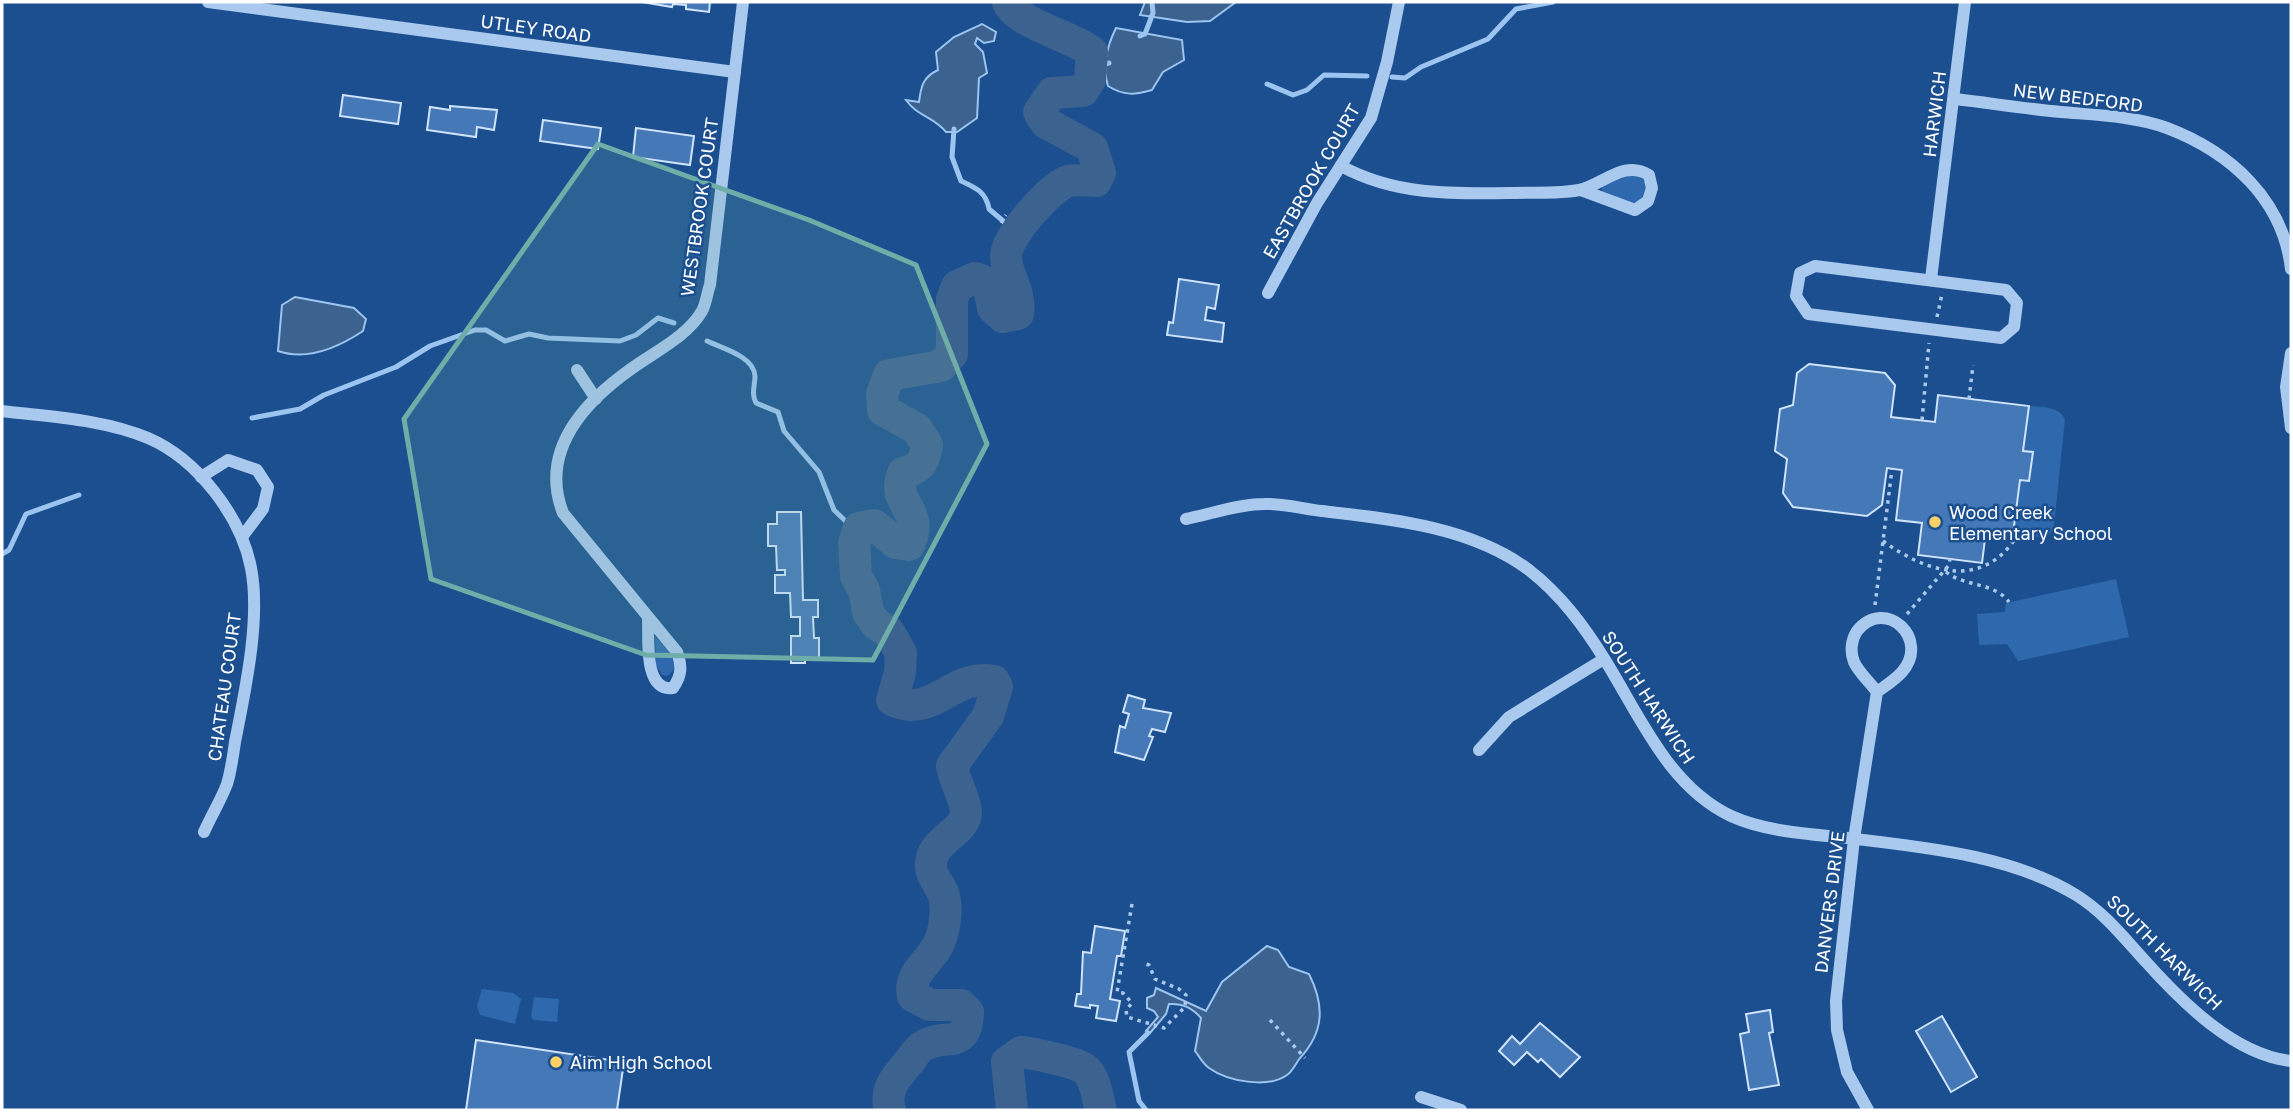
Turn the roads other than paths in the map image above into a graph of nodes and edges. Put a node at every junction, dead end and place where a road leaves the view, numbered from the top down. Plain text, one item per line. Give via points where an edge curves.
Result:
1 (208, 2) edge
2 (743, 2) edge
3 (1399, 2) edge
4 (1965, 2) edge
5 (735, 72) junction
6 (1955, 99) junction
7 (1341, 166) junction
8 (1581, 190) junction
9 (2291, 269) edge
10 (1931, 279) junction
11 (1268, 293) dead end
12 (2291, 353) edge
13 (577, 370) dead end
14 (596, 399) junction
15 (2, 411) edge
16 (2291, 428) edge
17 (201, 477) junction
18 (1186, 519) dead end
19 (242, 537) junction
20 (648, 617) junction
21 (1604, 659) junction
22 (1877, 692) junction
23 (1479, 750) dead end
24 (204, 832) dead end
25 (1854, 839) junction
26 (2291, 1061) edge
27 (1421, 1097) dead end
28 (1461, 1110) edge
29 (1868, 1110) edge

1 - 5 street, UTLEY ROAD
2 - 5 street, WESTBROOK COURT
3 - 7 street, EASTBROOK COURT via 1371,118
4 - 6 street, HARWICH
5 - 14 street, WESTBROOK COURT via 710,285 702,310 677,336
6 - 9 street, NEW BEDFORD via 2115,117 2165,127 2199,143 2233,164 2260,189 2278,222
6 - 10 street, HARWICH
7 - 8 street via 1382,184 1410,190
7 - 11 street, EASTBROOK COURT
8 - 8 street via 1635,210 1648,201 1652,180 1635,169
10 - 10 street via 1815,266 1800,272 1796,296 1808,314 2001,338 2014,327 2017,303 2006,290
12 - 16 street via 2286,387
13 - 14 street
14 - 20 street, WESTBROOK COURT via 566,434 554,490 563,513
15 - 17 street, CHATEAU COURT via 114,427 150,439
17 - 19 street, CHATEAU COURT
17 - 19 street via 228,460 257,470 268,486 263,509
18 - 21 street, SOUTH HARWICH via 1263,504 1462,535 1526,568 1550,587 1577,617
19 - 24 street, CHATEAU COURT via 251,569 253,618 227,783
20 - 20 street, WESTBROOK COURT via 653,676 657,685 673,688 681,677 681,663 672,644
21 - 23 street via 1509,717
21 - 25 street, SOUTH HARWICH via 1657,747 1677,775 1702,797 1732,816 1761,825
22 - 22 street via 1904,670 1911,646 1904,626 1877,617 1862,625 1851,648 1853,660
22 - 25 street, DANVERS DRIVE
25 - 26 street, SOUTH HARWICH via 1988,861 2064,887 2097,908 2183,1000 2216,1027 2248,1046
25 - 29 street, DANVERS DRIVE via 1838,978 1837,1030 1847,1072
27 - 28 street

